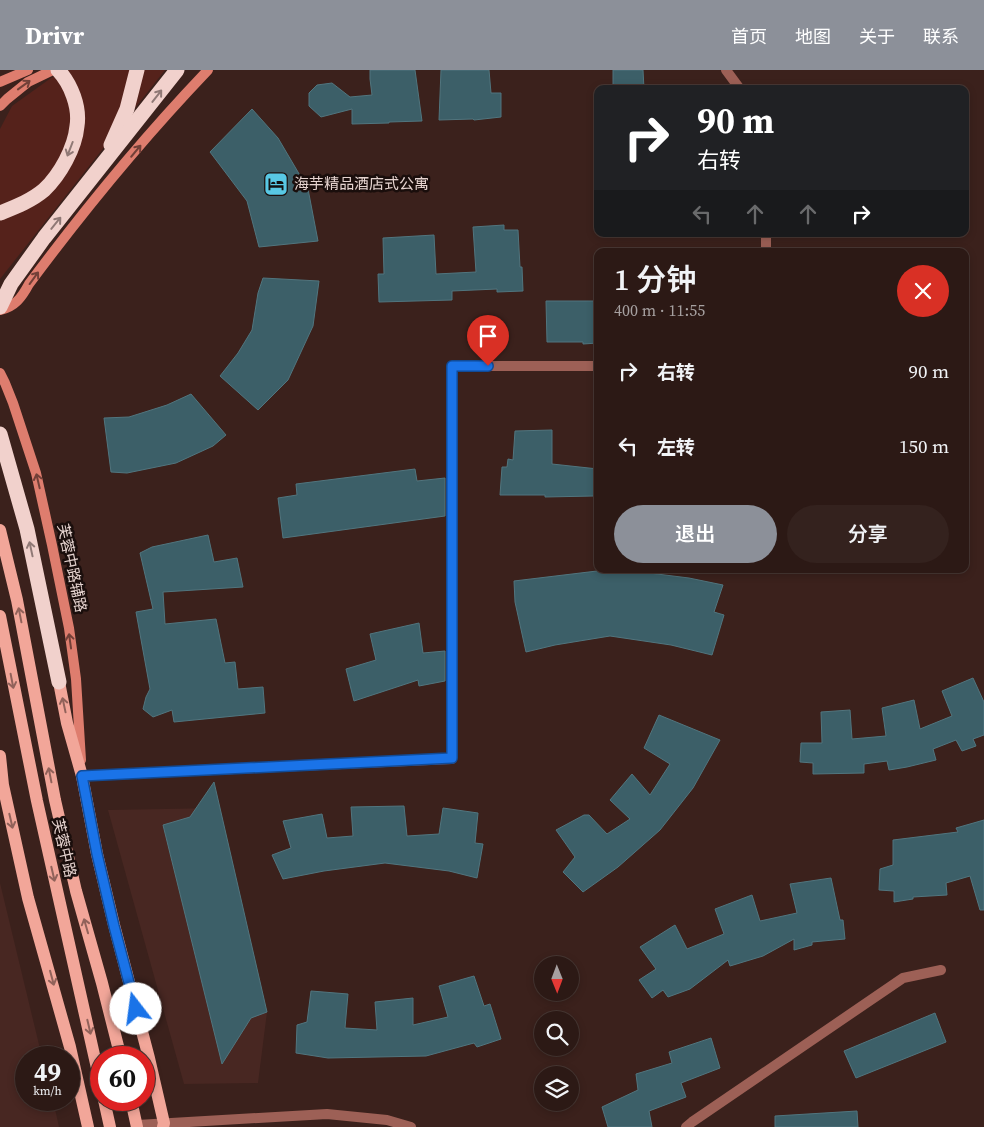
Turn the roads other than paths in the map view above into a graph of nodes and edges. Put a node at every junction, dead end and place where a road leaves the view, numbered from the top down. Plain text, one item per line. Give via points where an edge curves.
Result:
1 (28, 70) edge
2 (53, 70) edge
3 (58, 70) edge
4 (137, 70) edge
5 (177, 70) edge
6 (208, 70) edge
7 (726, 70) edge
8 (0, 82) edge
9 (737, 85) edge
10 (0, 106) edge
11 (96, 173) junction
12 (0, 213) edge
13 (0, 309) edge
14 (594, 366) edge
15 (2, 378) edge
16 (0, 434) edge
17 (0, 530) edge
18 (0, 616) edge
19 (59, 682) joint
20 (0, 756) edge
21 (82, 776) junction
22 (1, 781) edge
23 (941, 970) dead end
24 (92, 1046) edge
25 (118, 1046) edge
26 (106, 1111) edge
27 (134, 1111) edge
28 (137, 1126) edge
29 (164, 1126) edge
30 (88, 1127) edge
31 (110, 1127) edge
32 (411, 1127) edge
33 (686, 1127) edge

1 - 8 street
10 -> 2 street via 28,82
3 -> 12 highway via 76,102 78,126 71,149 61,170 44,190 24,204
4 - 11 highway via 127,109
11 -> 5 highway
13 -> 6 street via 15,305 76,222
7 - 9 street
13 -> 11 highway via 11,284
14 - 21 street via 452,366 452,758
21 -> 15 street, 芙蓉中路辅路 via 69,628 36,473
19 -> 16 highway via 27,529
25 -> 17 main road, 芙蓉中路 via 55,800 17,600
18 -> 24 main road, 芙蓉中路 via 28,759
21 -> 19 main road
20 - 22 main road
21 - 29 main road via 97,854 150,1058
22 -> 30 main road
23 - 33 street via 902,978
26 - 31 main road
27 - 28 main road
28 - 29 street
29 - 32 street via 327,1114 387,1120

